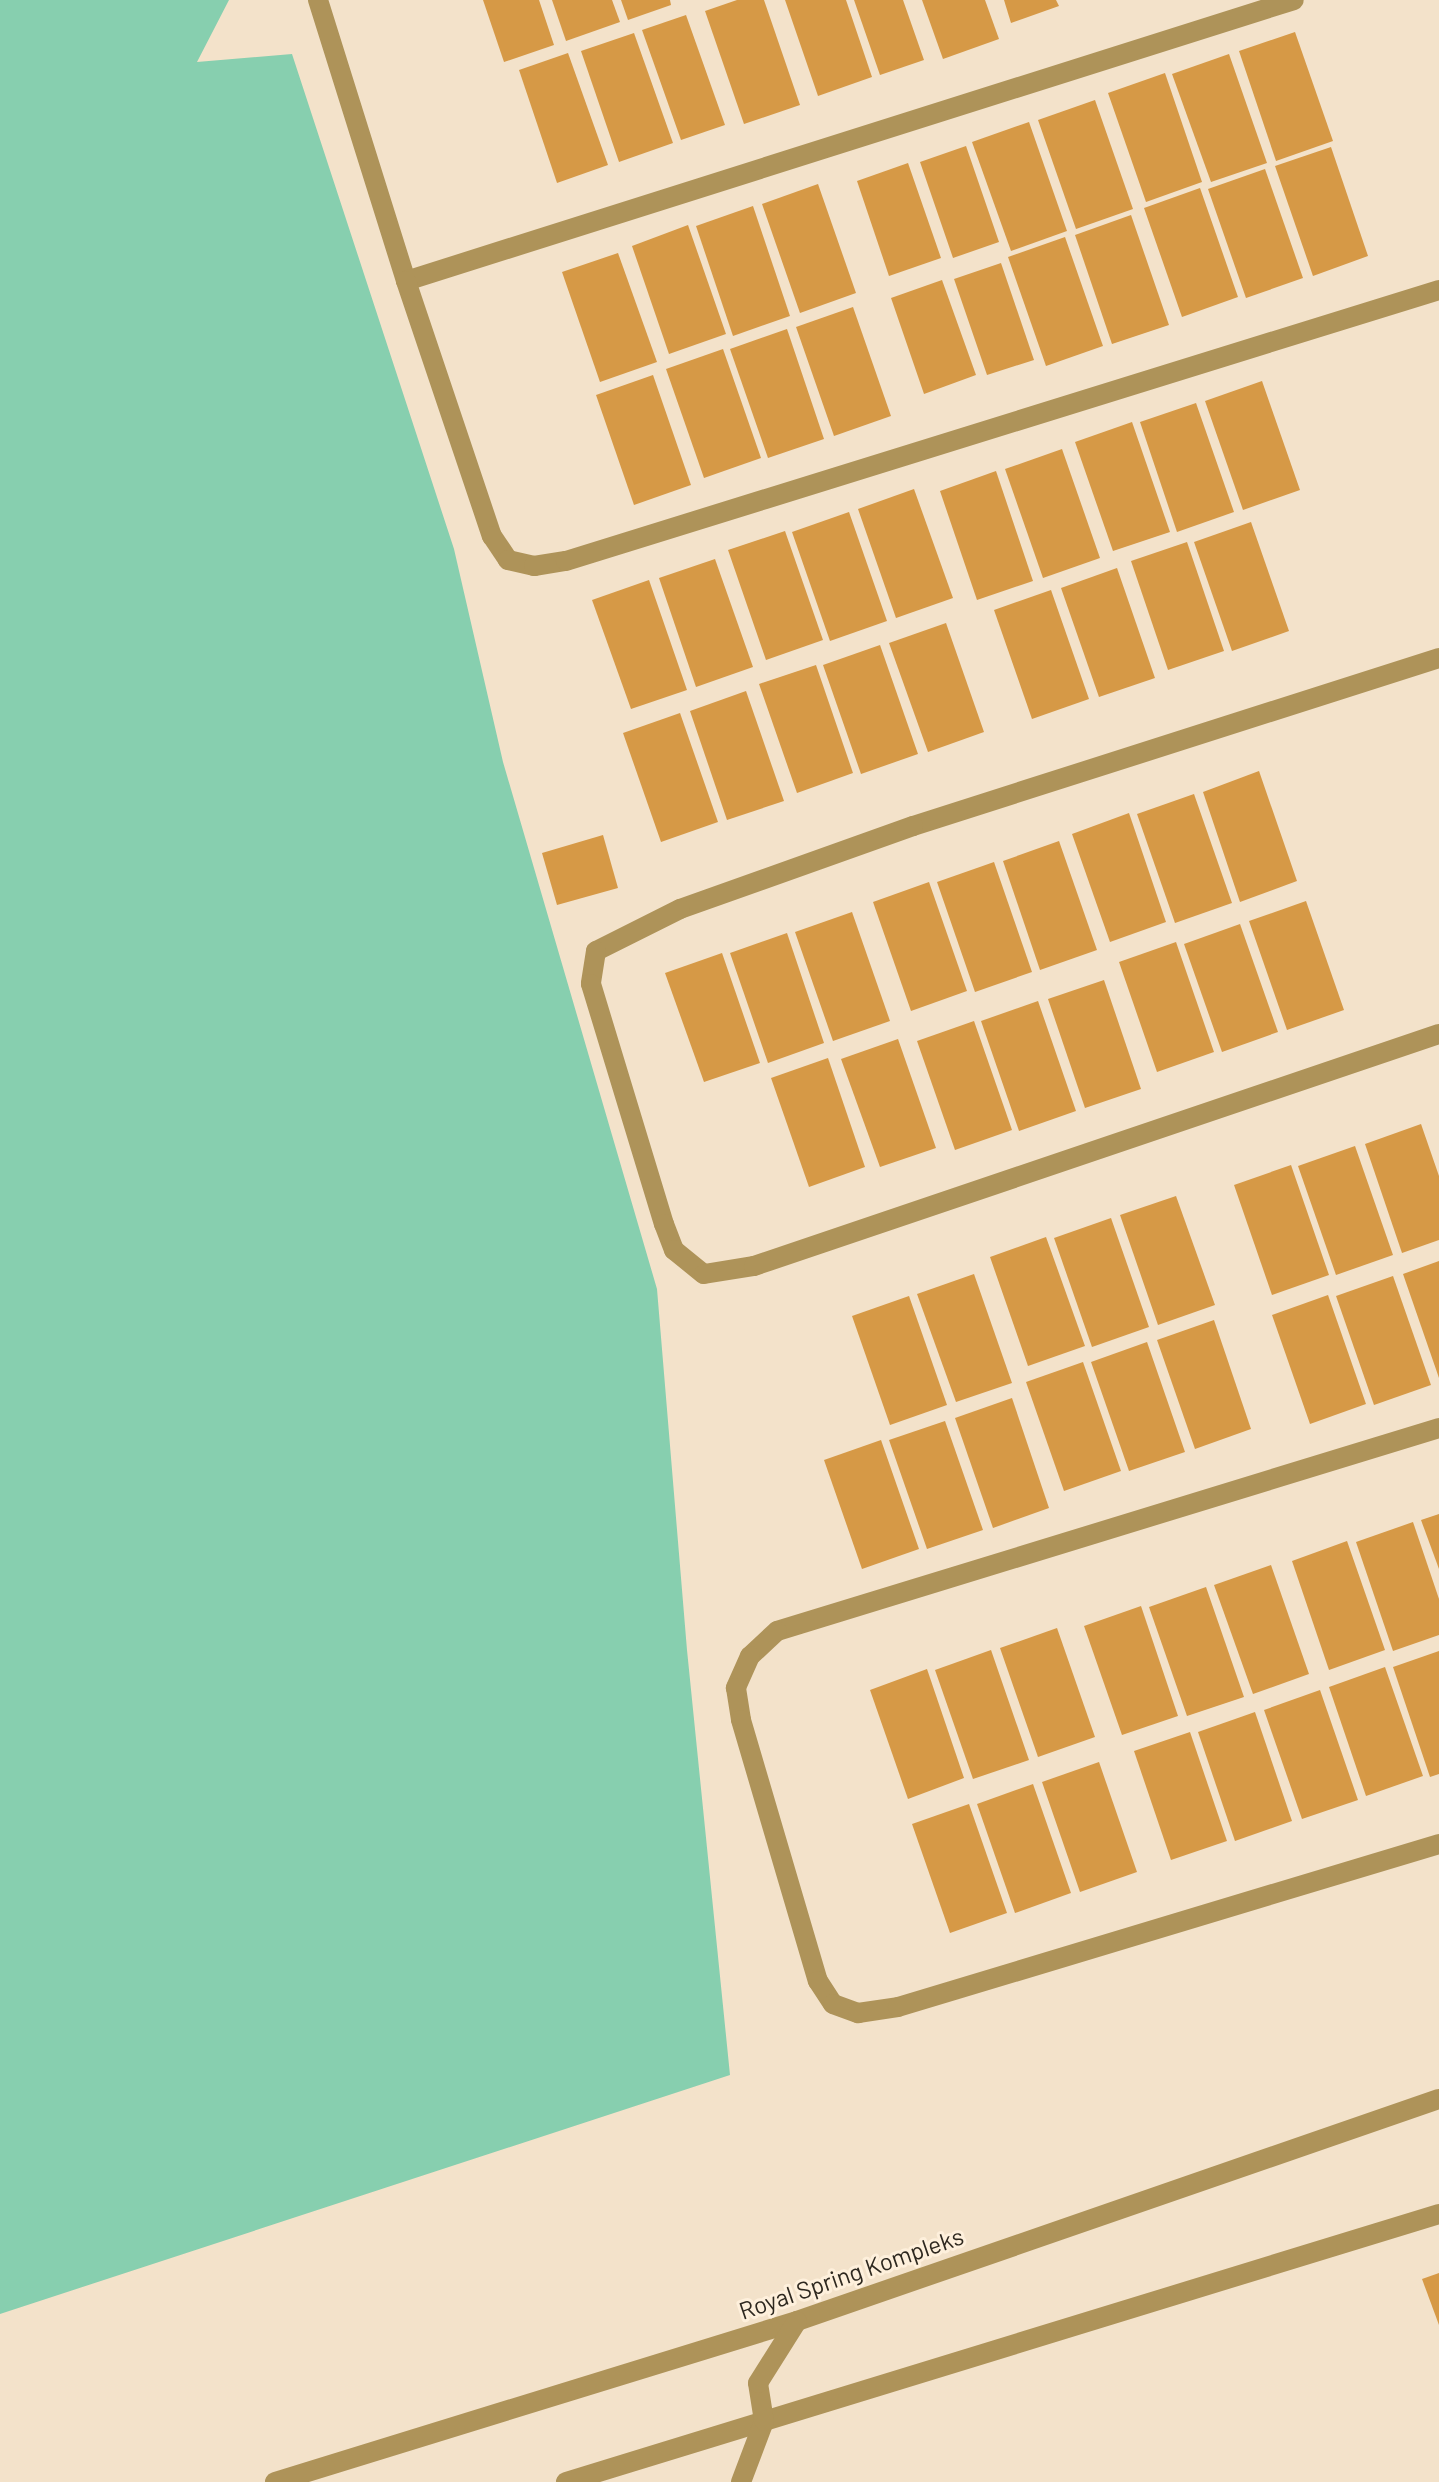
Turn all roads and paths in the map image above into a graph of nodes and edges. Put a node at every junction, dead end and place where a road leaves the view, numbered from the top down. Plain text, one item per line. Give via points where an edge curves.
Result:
1 (318, 0) edge
2 (1294, 0) edge
3 (406, 281) junction
4 (1439, 290) edge
5 (1439, 658) edge
6 (1439, 1034) edge
7 (1439, 1428) edge
8 (1439, 1844) edge
9 (1439, 2099) edge
10 (1439, 2214) edge
11 (797, 2321) junction
12 (764, 2421) junction
13 (275, 2482) edge
14 (566, 2482) edge
15 (741, 2482) edge

1 - 3 street
2 - 3 street
3 - 4 street via 492,536 508,560 534,566 566,561
5 - 6 street via 913,826 680,909 596,951 591,984 669,1237 688,1265 704,1274 754,1266
7 - 8 street via 777,1631 750,1656 736,1688 818,1981 833,2004 858,2013 898,2007
9 - 11 street, Royal Spring Kompleks
10 - 12 street
11 - 12 street via 758,2383
11 - 13 street, Royal Spring Kompleks
12 - 14 street
12 - 15 street

